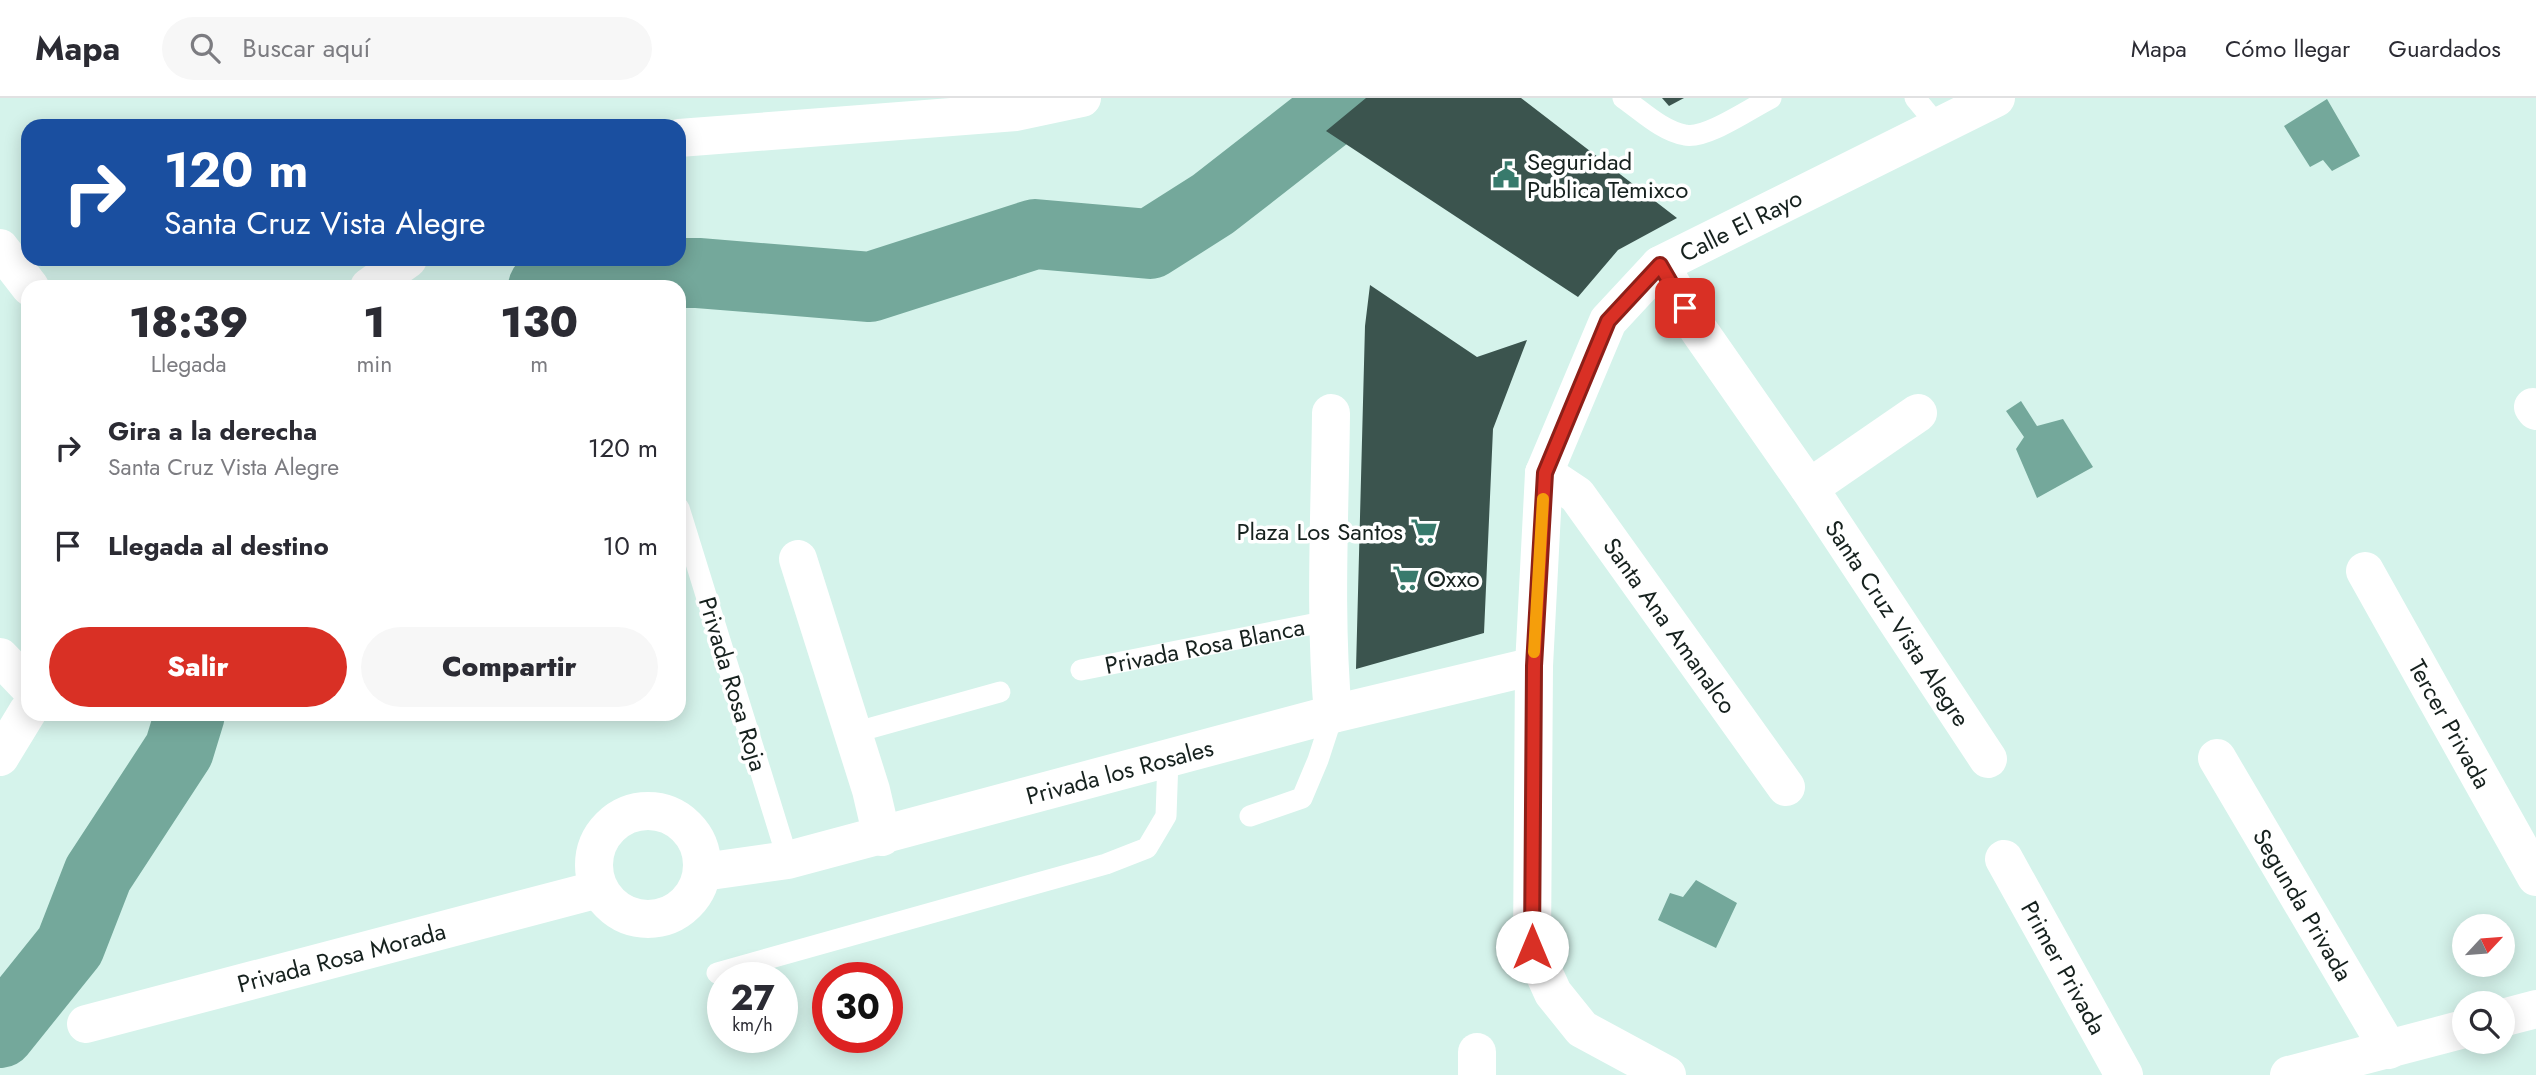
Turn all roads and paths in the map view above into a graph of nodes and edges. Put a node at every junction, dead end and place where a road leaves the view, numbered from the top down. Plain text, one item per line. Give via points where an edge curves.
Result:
1 (1082, 98) edge
2 (1623, 98) edge
3 (1771, 98) edge
4 (1996, 98) edge
5 (1927, 112) edge
6 (686, 137) edge
7 (0, 248) edge
8 (1660, 265) junction
9 (398, 266) edge
10 (25, 280) edge
11 (379, 280) edge
12 (1331, 414) dead end
13 (1918, 414) dead end
14 (1545, 473) junction
15 (1809, 488) junction
16 (686, 531) edge
17 (798, 559) dead end
18 (2365, 571) dead end
19 (1328, 621) junction
20 (0, 657) edge
21 (1534, 666) junction
22 (1081, 670) dead end
23 (21, 679) edge
24 (1000, 692) dead end
25 (1333, 715) junction
26 (22, 721) edge
27 (852, 733) junction
28 (0, 757) edge
29 (2217, 758) dead end
30 (1168, 759) junction
31 (1988, 759) dead end
32 (1786, 787) dead end
33 (1250, 816) dead end
34 (882, 836) junction
35 (2004, 859) dead end
36 (788, 860) junction
37 (703, 872) junction
38 (2536, 877) edge
39 (598, 889) junction
40 (756, 962) edge
41 (2536, 1009) edge
42 (2515, 1015) edge
43 (86, 1024) dead end
44 (2452, 1032) edge
45 (2389, 1050) junction
46 (1667, 1075) edge
47 (2124, 1075) edge
48 (2289, 1075) edge

1 - 6 street via 1016,112
2 - 3 lane via 1665,128 1687,136 1702,134
4 - 5 street, Calle El Rayo
5 - 8 street, Calle El Rayo
7 - 10 street
8 - 14 street, Calle El Rayo via 1608,321
8 - 15 street, Santa Cruz Vista Alegre via 1698,329
9 - 11 street
12 - 19 street, Privada Rosa Blanca
13 - 15 street
14 - 21 street, Calle El Rayo
14 - 32 street, Santa Ana Amanalco via 1577,495
15 - 31 street, Santa Cruz Vista Alegre
16 - 36 lane, Privada Rosa Roja
17 - 27 street
18 - 38 street, Tercer Privada
19 - 22 lane, Privada Rosa Blanca
19 - 25 street, Privada Rosa Blanca
20 - 23 street
21 - 25 street, Privada los Rosales
21 - 46 street, Calle El Rayo via 1532,947 1553,993 1582,1029
24 - 27 lane
25 - 30 street, Privada los Rosales
25 - 33 lane via 1302,797
26 - 28 street
27 - 34 street
29 - 45 street, Segunda Privada
30 - 34 street, Privada los Rosales
30 - 40 lane via 1166,816 1147,848 1106,864
34 - 36 street, Privada los Rosales
35 - 47 street, Primer Privada
36 - 37 street, Privada los Rosales
37 - 39 street via 693,898 671,916 643,920 617,911
37 - 39 street via 698,843 680,820 653,810 624,815 602,834 593,861
39 - 43 street, Privada Rosa Morada
41 - 42 street
44 - 45 street
45 - 48 street

